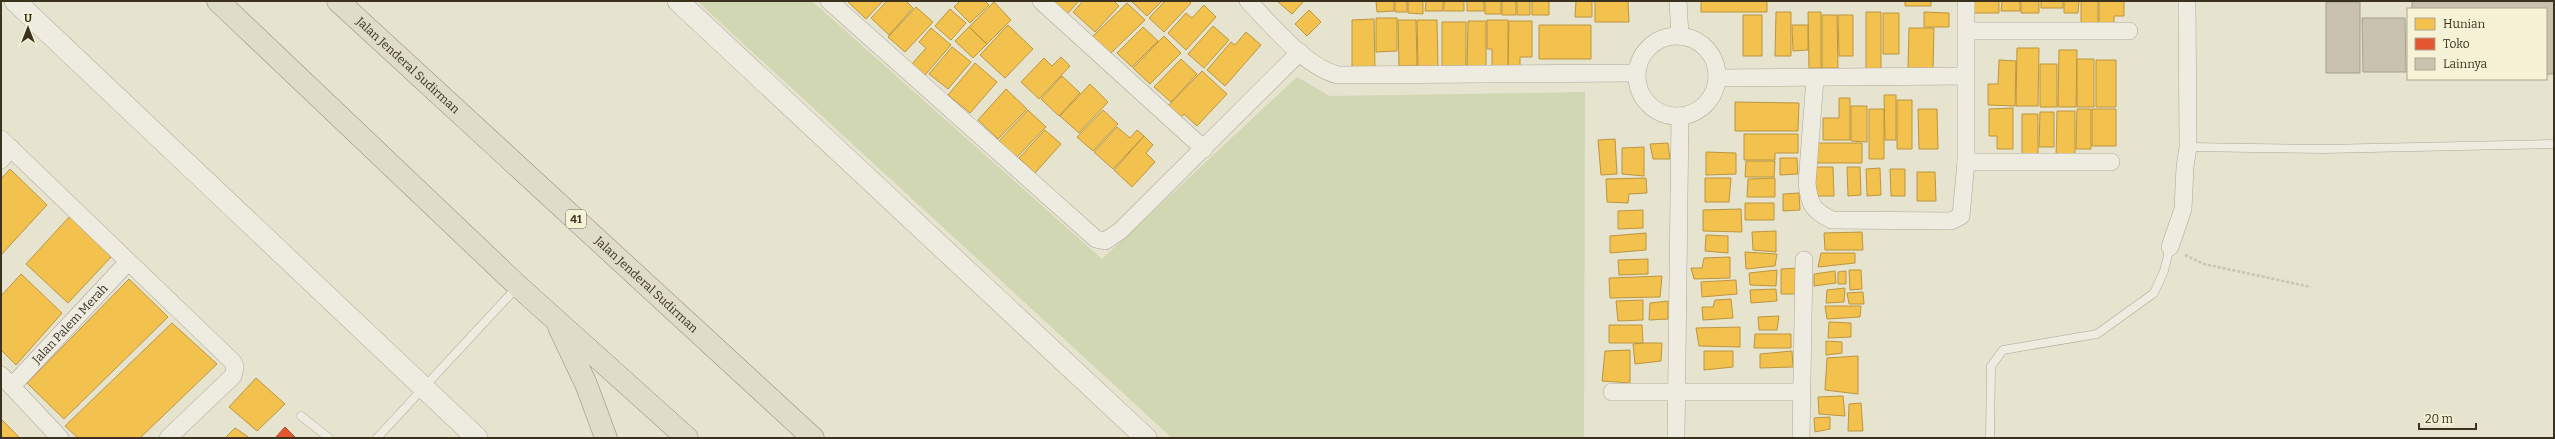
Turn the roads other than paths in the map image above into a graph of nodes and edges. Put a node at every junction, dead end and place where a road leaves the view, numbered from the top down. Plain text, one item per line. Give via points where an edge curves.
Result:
1 (15, 1) edge
2 (218, 1) edge
3 (338, 1) edge
4 (678, 1) edge
5 (829, 1) edge
6 (1042, 1) edge
7 (1248, 1) edge
8 (1678, 1) edge
9 (1966, 1) edge
10 (2186, 1) edge
11 (1967, 31) junction
12 (2129, 31) dead end
13 (1680, 36) junction
14 (1300, 52) junction
15 (1636, 73) junction
16 (1965, 76) junction
17 (1717, 78) junction
18 (1815, 79) junction
19 (1680, 116) junction
20 (2554, 144) edge
21 (2188, 147) junction
22 (4, 149) edge
23 (1204, 149) junction
24 (1966, 162) junction
25 (2111, 162) dead end
26 (2170, 247) joint
27 (1804, 260) dead end
28 (128, 262) junction
29 (518, 286) junction
30 (554, 317) junction
31 (7, 381) edge
32 (424, 388) junction
33 (1612, 392) dead end
34 (1676, 392) junction
35 (1800, 392) junction
36 (301, 416) dead end
37 (60, 438) edge
38 (168, 438) edge
39 (329, 438) edge
40 (377, 438) edge
41 (477, 438) edge
42 (606, 438) edge
43 (687, 438) edge
44 (813, 438) edge
45 (1146, 438) edge
46 (1676, 438) edge
47 (1801, 438) edge
48 (1990, 438) edge

1 - 32 street
2 - 29 highway
3 - 44 highway, Jalan Jenderal Sudirman / 41
4 - 45 street
5 - 23 street via 1098,241 1108,240 1120,231
6 - 23 street
7 - 14 street
8 - 13 street
9 - 11 street
10 - 21 street
11 - 12 street
11 - 16 street
13 - 15 street via 1667,37 1655,42 1639,61
13 - 17 street via 1703,45 1711,55
14 - 15 street via 1322,69 1338,75
14 - 23 street
15 - 19 street via 1638,87 1649,104 1666,114
16 - 18 street
16 - 24 street
17 - 18 street
17 - 19 street via 1713,93 1704,104 1693,112
18 - 24 street via 1807,183 1808,199 1822,215 1832,220 1957,219 1961,216
19 - 34 street
20 - 21 lane via 2324,149
21 - 26 street via 2183,209
22 - 28 street
24 - 25 street
26 - 48 lane via 2164,271 2154,293 2097,334 2003,350 1991,366
27 - 35 street
28 - 31 street, Jalan Palem Merah
28 - 38 street via 229,358 235,367 233,376
29 - 30 highway
29 - 32 lane
30 - 42 highway via 586,384
30 - 43 highway
31 - 37 street
32 - 40 lane
32 - 41 street
33 - 34 street
34 - 35 street
34 - 46 street
35 - 47 street
36 - 39 lane

